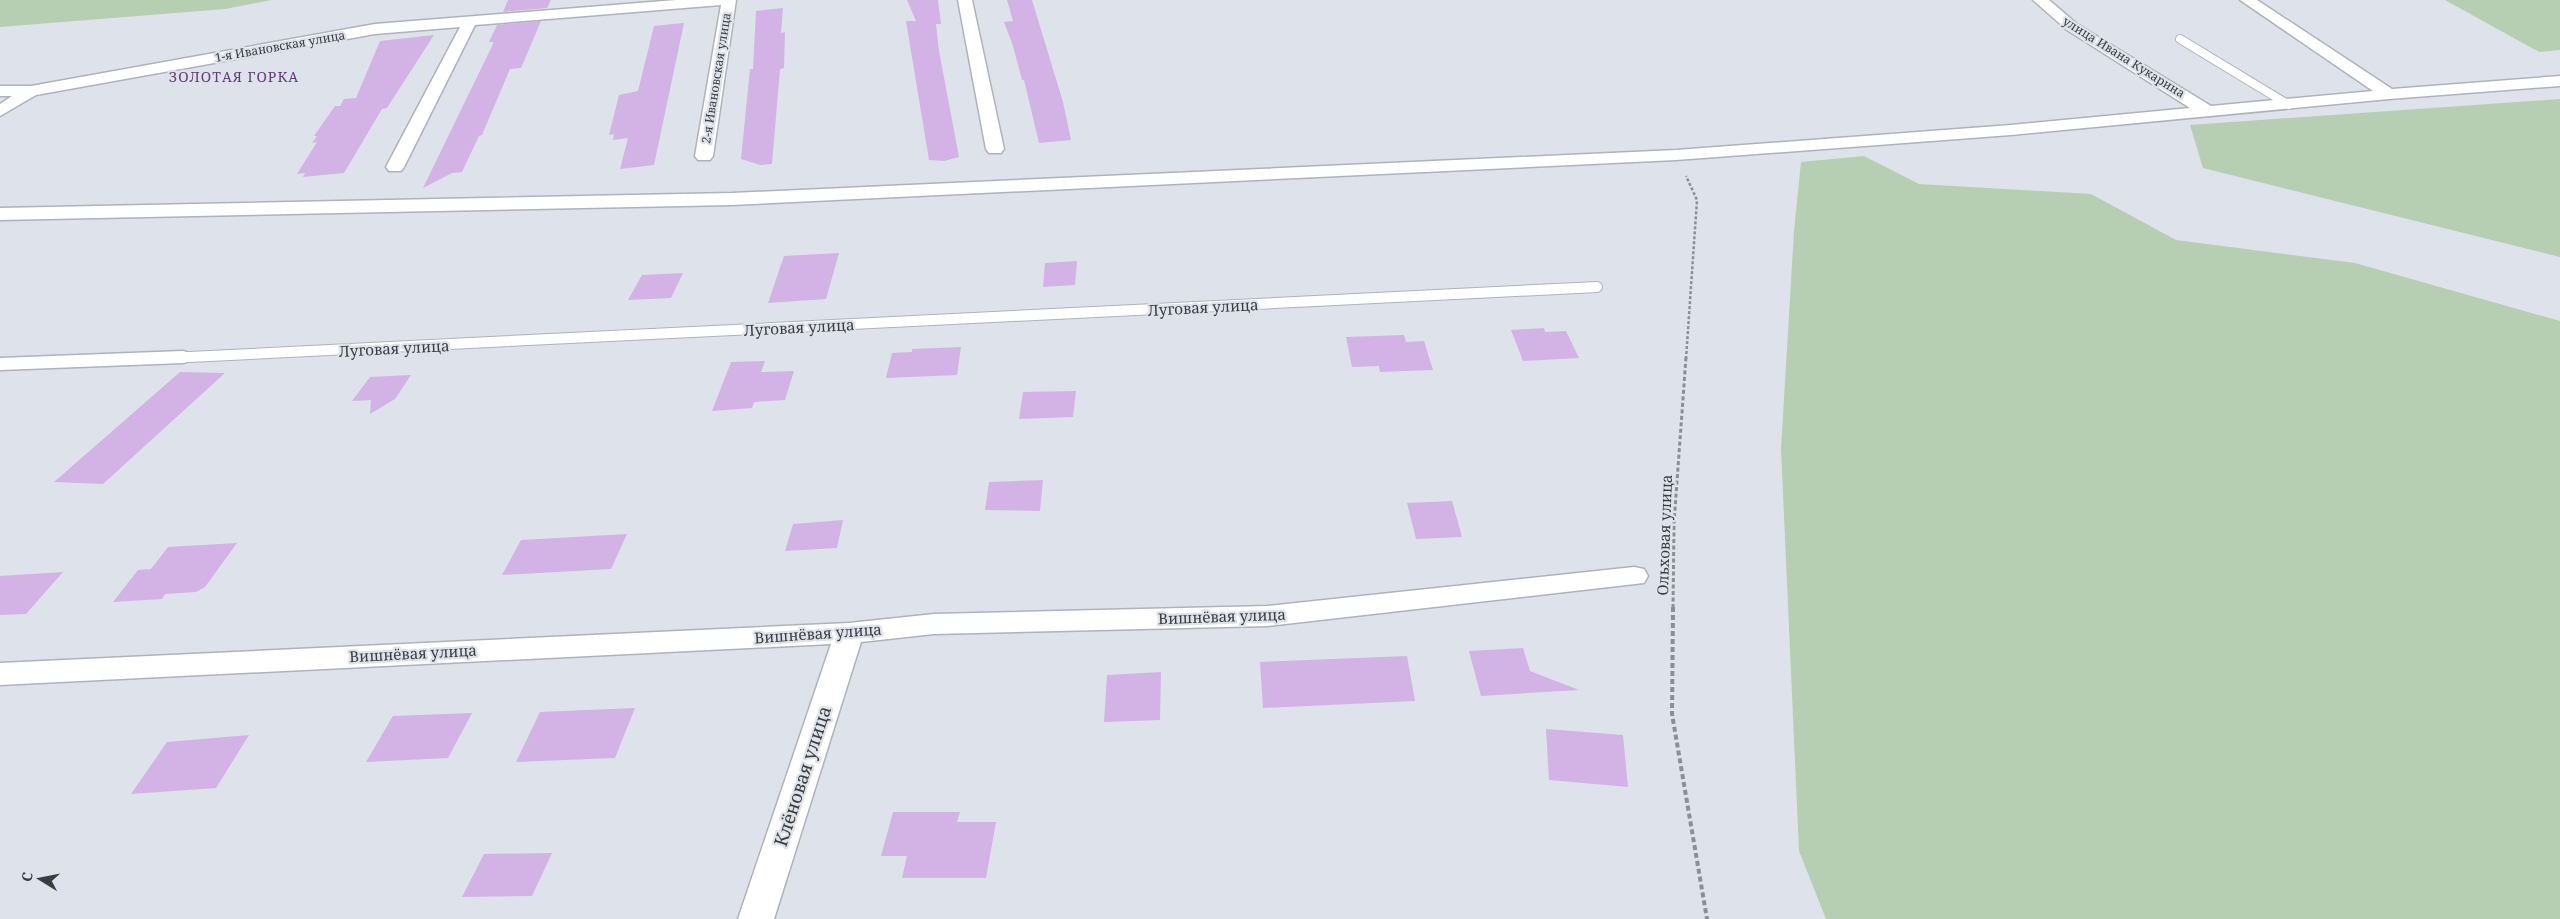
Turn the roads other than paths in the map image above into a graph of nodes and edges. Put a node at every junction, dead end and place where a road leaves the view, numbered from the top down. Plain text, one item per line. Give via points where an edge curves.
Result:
1 (729, 0) edge
2 (965, 0) edge
3 (2040, 0) edge
4 (2246, 0) edge
5 (470, 22) junction
6 (2180, 38) dead end
7 (2560, 81) edge
8 (31, 90) junction
9 (0, 91) edge
10 (2389, 94) junction
11 (2289, 105) junction
12 (0, 111) edge
13 (2209, 112) junction
14 (995, 149) dead end
15 (704, 156) dead end
16 (395, 167) dead end
17 (0, 214) edge
18 (1597, 287) dead end
19 (0, 364) edge
20 (1634, 576) dead end
21 (849, 633) junction
22 (0, 674) edge
23 (756, 919) edge

1 - 5 street, 1-я Ивановская улица
1 - 15 street, 2-я Ивановская улица
2 - 14 street
3 - 13 street, улица Ивана Кукарина via 2072,27
4 - 10 street
5 - 8 street, 1-я Ивановская улица via 375,29
5 - 16 street
6 - 11 lane
7 - 10 street
8 - 9 street, 1-я Ивановская улица
8 - 12 street
10 - 11 street
11 - 13 street
13 - 17 street via 1676,155 732,199
18 - 19 lane, Луговая улица via 224,356
20 - 21 street, Вишнёвая улица via 1267,616 934,624
21 - 22 street, Вишнёвая улица
21 - 23 street, Клёновая улица

